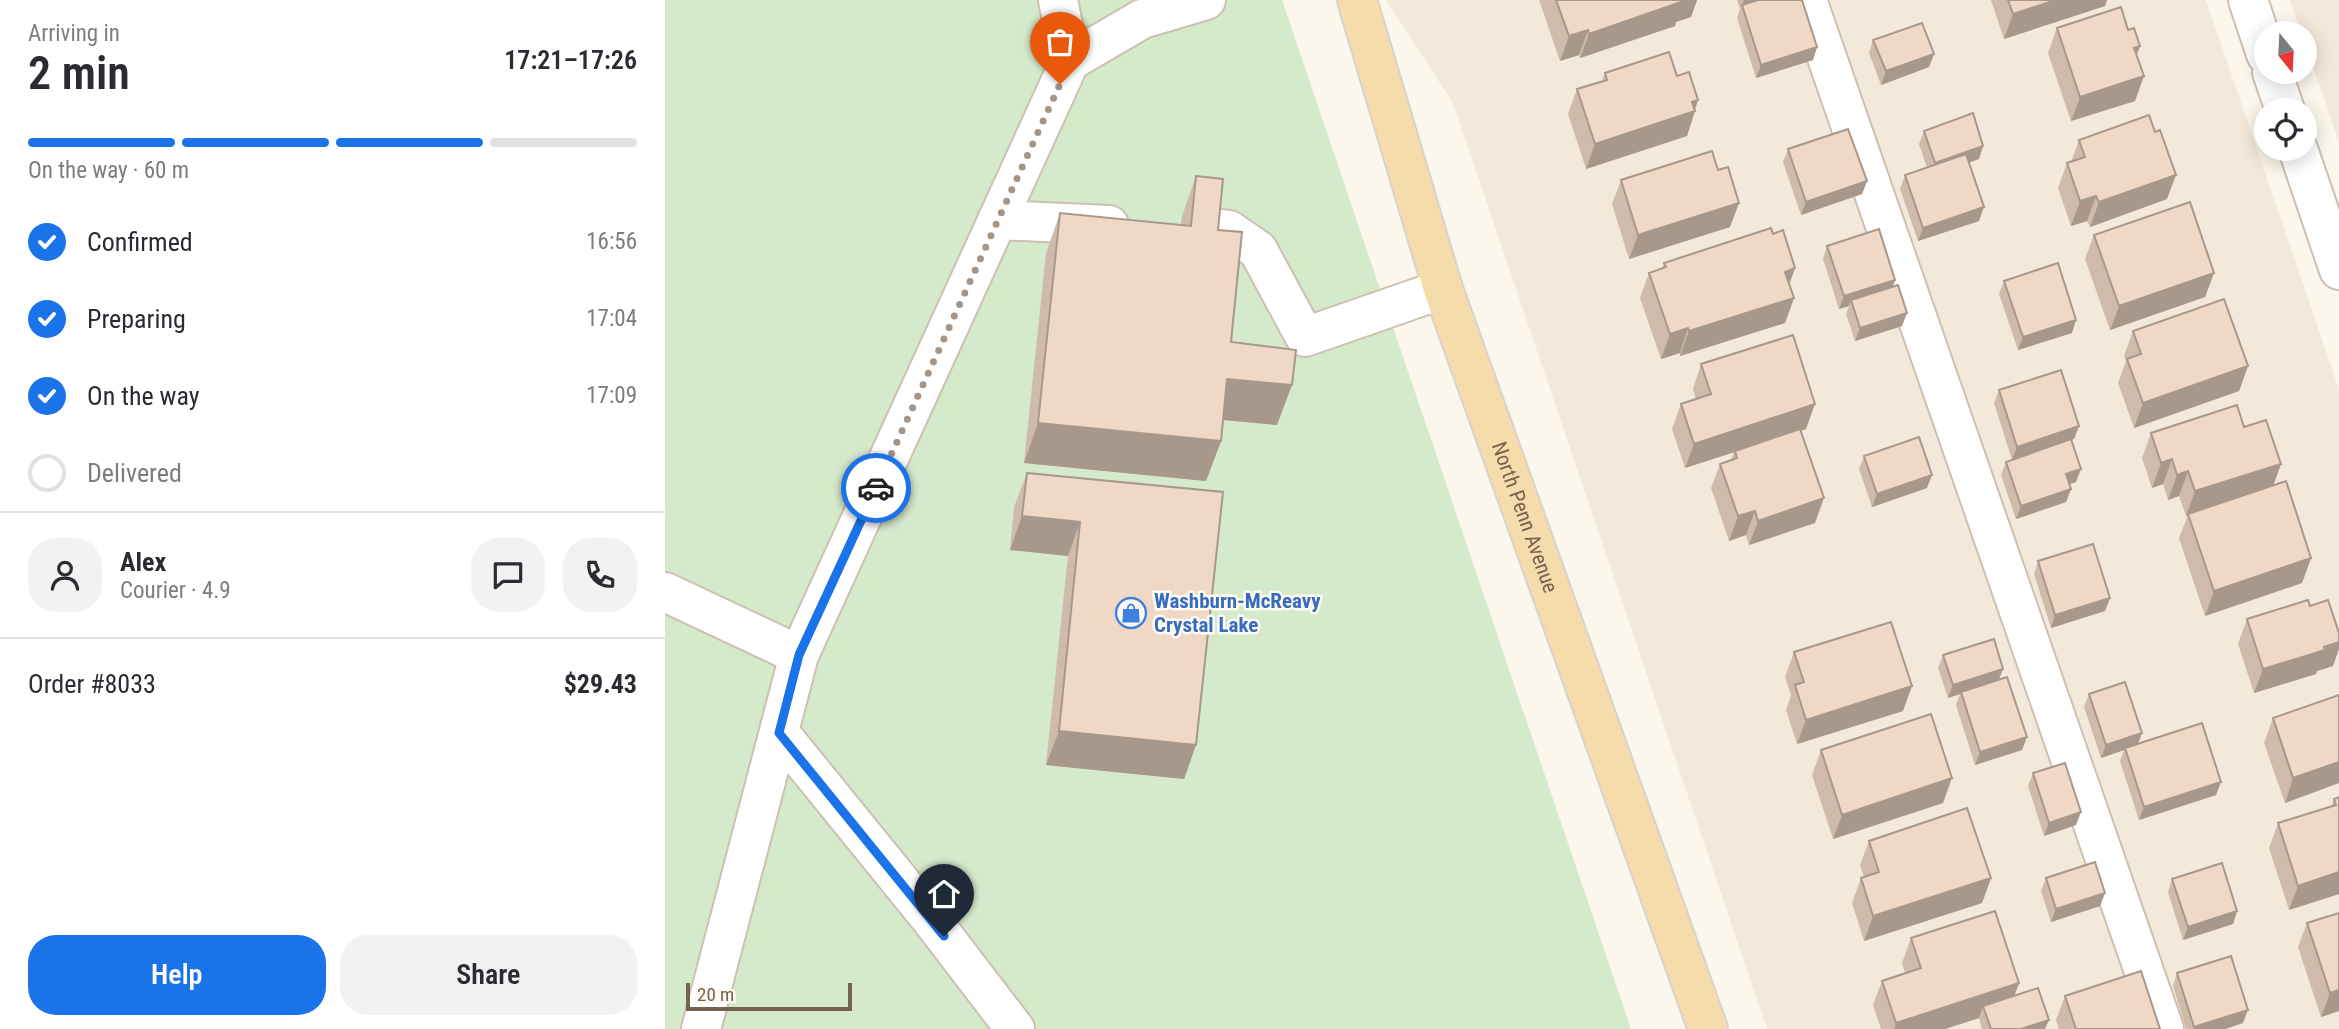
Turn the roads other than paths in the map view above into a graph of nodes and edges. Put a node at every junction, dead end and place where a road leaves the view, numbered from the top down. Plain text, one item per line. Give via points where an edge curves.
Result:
1 (1058, 0) edge
2 (1206, 0) edge
3 (1357, 0) edge
4 (1807, 0) edge
5 (2248, 0) edge
6 (2255, 21) edge
7 (1070, 61) junction
8 (2302, 161) edge
9 (997, 220) junction
10 (2339, 270) edge
11 (1443, 289) junction
12 (665, 592) edge
13 (799, 655) junction
14 (779, 733) junction
15 (701, 1029) edge
16 (1015, 1029) edge
17 (1708, 1029) edge
18 (2164, 1029) edge

1 - 7 street
2 - 7 street via 1142,19
3 - 11 main road, North Penn Avenue
4 - 18 street
5 - 6 street
7 - 9 street
8 - 10 street
9 - 11 street via 1229,230 1258,250 1305,337
9 - 13 street
11 - 17 main road, North Penn Avenue
12 - 13 street
13 - 14 street
14 - 15 street
14 - 16 street

